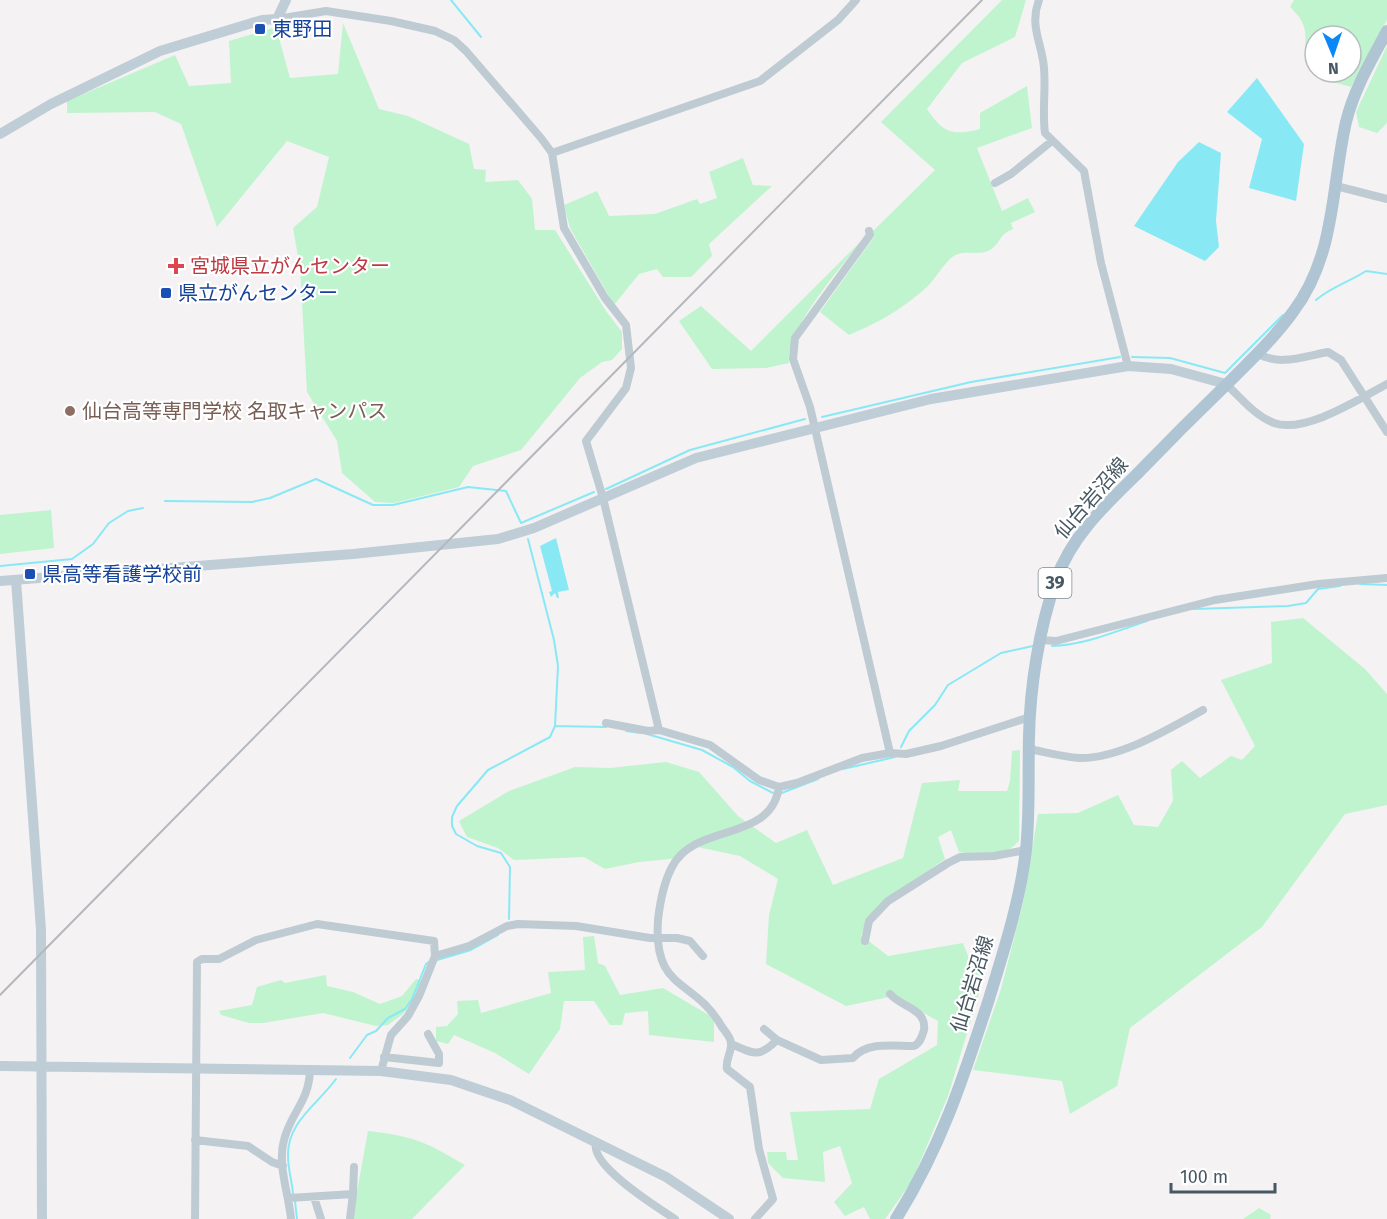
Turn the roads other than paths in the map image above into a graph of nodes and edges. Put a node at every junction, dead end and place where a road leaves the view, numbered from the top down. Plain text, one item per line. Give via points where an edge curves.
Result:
1 (286, 0) edge
2 (856, 0) edge
3 (1039, 0) edge
4 (277, 19) junction
5 (1387, 32) edge
6 (0, 134) edge
7 (1052, 141) junction
8 (552, 153) junction
9 (995, 183) dead end
10 (1336, 186) junction
11 (1387, 199) edge
12 (868, 231) dead end
13 (1257, 353) junction
14 (1128, 366) junction
15 (1226, 384) junction
16 (1387, 384) edge
17 (1364, 396) junction
18 (815, 427) junction
19 (1387, 432) edge
20 (603, 498) junction
21 (1387, 578) edge
22 (16, 580) junction
23 (0, 581) edge
24 (1041, 640) junction
25 (1203, 710) dead end
26 (1030, 717) junction
27 (606, 723) dead end
28 (659, 730) junction
29 (1029, 749) junction
30 (890, 753) junction
31 (779, 792) junction
32 (1026, 850) junction
33 (657, 939) junction
34 (865, 941) dead end
35 (435, 956) junction
36 (703, 956) dead end
37 (890, 994) dead end
38 (764, 1029) dead end
39 (428, 1034) dead end
40 (777, 1040) junction
41 (730, 1044) junction
42 (384, 1057) junction
43 (439, 1063) junction
44 (0, 1066) edge
45 (42, 1066) junction
46 (196, 1068) junction
47 (310, 1070) junction
48 (381, 1071) junction
49 (438, 1077) junction
50 (195, 1140) junction
51 (596, 1143) junction
52 (283, 1166) junction
53 (354, 1167) dead end
54 (353, 1194) junction
55 (314, 1197) junction
56 (289, 1198) junction
57 (42, 1219) edge
58 (195, 1219) edge
59 (291, 1219) edge
60 (321, 1219) edge
61 (350, 1219) edge
62 (675, 1219) edge
63 (729, 1219) edge
64 (755, 1219) edge
65 (896, 1219) edge

1 - 4 street
2 - 8 street via 838,20 760,81
3 - 7 street via 1034,27 1044,64 1046,133
4 - 6 street via 160,51 51,104
4 - 8 street via 326,11 414,25 454,40
5 - 10 main road, 仙台岩沼線 / 39 via 1352,99
7 - 9 street
7 - 14 street via 1084,171 1101,263
8 - 20 street via 564,228 605,298 626,325 631,368 626,388 586,441
10 - 11 street
10 - 13 main road, 仙台岩沼線 / 39 via 1327,242 1312,282 1283,325
12 - 18 street via 870,235 792,345
13 - 15 main road, 仙台岩沼線 / 39
13 - 17 street via 1268,360 1281,361 1328,352 1341,360
14 - 15 street via 1171,369
14 - 18 street via 950,395
15 - 17 street via 1259,414 1274,423 1290,425 1306,423
15 - 24 main road, 仙台岩沼線 / 39 via 1075,540 1049,601
16 - 17 street
17 - 19 street
18 - 20 street via 681,463
18 - 30 street
20 - 22 street via 498,539
20 - 28 street
21 - 24 street via 1215,600 1056,641
22 - 23 street
22 - 45 street via 37,846
24 - 26 main road, 仙台岩沼線 / 39
25 - 29 street via 1161,733 1100,755 1079,758
26 - 29 main road, 仙台岩沼線 / 39
26 - 30 street via 941,746 906,754
27 - 28 street
28 - 31 street via 710,745
29 - 32 main road, 仙台岩沼線 / 39
30 - 31 street via 853,761
31 - 33 street via 755,822 709,837 683,852 667,879
32 - 34 street via 960,857 948,863 888,901 868,921
32 - 65 main road, 仙台岩沼線 / 39 via 1004,951 957,1098 927,1166
33 - 35 street via 576,926 518,924
33 - 36 street via 690,941
33 - 41 street via 661,962 669,975 713,1012
35 - 42 street via 419,996 391,1035
35 - 46 street via 434,941 326,924 256,940 219,959 199,960 195,964
37 - 40 street via 923,1019 923,1034 914,1046 870,1047 854,1058 821,1060
38 - 40 street
39 - 43 street via 439,1054
40 - 41 street via 765,1052 756,1054
41 - 64 street via 726,1068 750,1087 763,1168 773,1199
42 - 43 street
42 - 48 street
43 - 49 street
44 - 45 street
45 - 46 street
45 - 57 street
46 - 47 street
46 - 50 street
47 - 48 street
47 - 52 street via 304,1102 283,1142
48 - 49 street
49 - 51 street via 510,1100
50 - 52 street via 239,1144
50 - 58 street
51 - 62 street via 597,1156 614,1173
51 - 63 street via 666,1177
52 - 56 street
53 - 54 street
54 - 55 street
54 - 61 street
55 - 56 street
55 - 60 street
56 - 59 street

